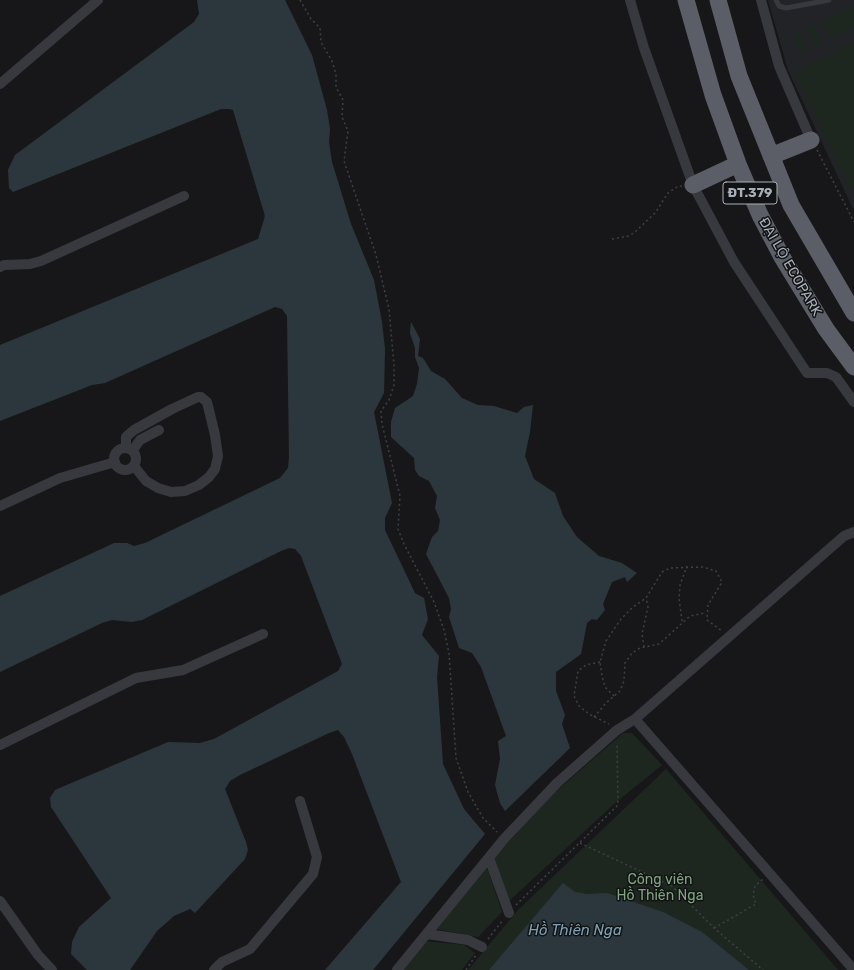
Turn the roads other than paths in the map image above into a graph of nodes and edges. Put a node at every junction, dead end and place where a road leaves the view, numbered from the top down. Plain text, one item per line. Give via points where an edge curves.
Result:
1 (98, 0) edge
2 (630, 0) edge
3 (686, 0) edge
4 (718, 0) edge
5 (761, 0) edge
6 (776, 0) edge
7 (829, 0) edge
8 (0, 84) edge
9 (811, 140) joint
10 (771, 156) junction
11 (738, 164) junction
12 (694, 185) junction
13 (184, 196) dead end
14 (0, 267) edge
15 (854, 312) edge
16 (854, 367) edge
17 (854, 402) edge
18 (159, 430) dead end
19 (129, 449) junction
20 (115, 462) junction
21 (134, 466) junction
22 (0, 506) edge
23 (854, 530) edge
24 (263, 634) dead end
25 (635, 719) junction
26 (0, 745) edge
27 (300, 801) dead end
28 (489, 858) junction
29 (0, 901) edge
30 (509, 912) road end
31 (427, 934) junction
32 (482, 947) road end
33 (51, 970) edge
34 (214, 970) edge
35 (397, 970) edge
36 (854, 970) edge

1 - 8 street
2 - 12 street via 644,48
3 - 11 highway, ĐẠI LỘ ECOPARK / ĐT.379 via 713,95
4 - 10 highway, ĐT.379 via 739,76
5 - 9 street via 779,66
6 - 7 lane via 779,6 786,8
9 - 10 highway
10 - 15 highway, ĐT.379 via 791,205
11 - 12 highway
11 - 16 highway, ĐẠI LỘ ECOPARK / ĐT.379 via 782,257 826,329
12 - 17 street via 734,262 807,373 827,373 836,377
13 - 14 street via 41,261
18 - 19 street
19 - 20 street via 116,453
19 - 21 street via 136,456
19 - 21 street via 126,437 134,430 198,397 207,402 218,456 215,469 199,486 186,491 171,492 158,488 146,481
20 - 21 street via 118,467 124,469
20 - 22 street via 60,478
23 - 25 street
24 - 26 street via 183,670 136,678
25 - 28 street via 617,730 557,783
25 - 36 street
27 - 34 street via 317,857 313,874 250,949 222,962
28 - 30 street
28 - 31 street
29 - 33 street
31 - 32 street via 468,940
31 - 35 street

